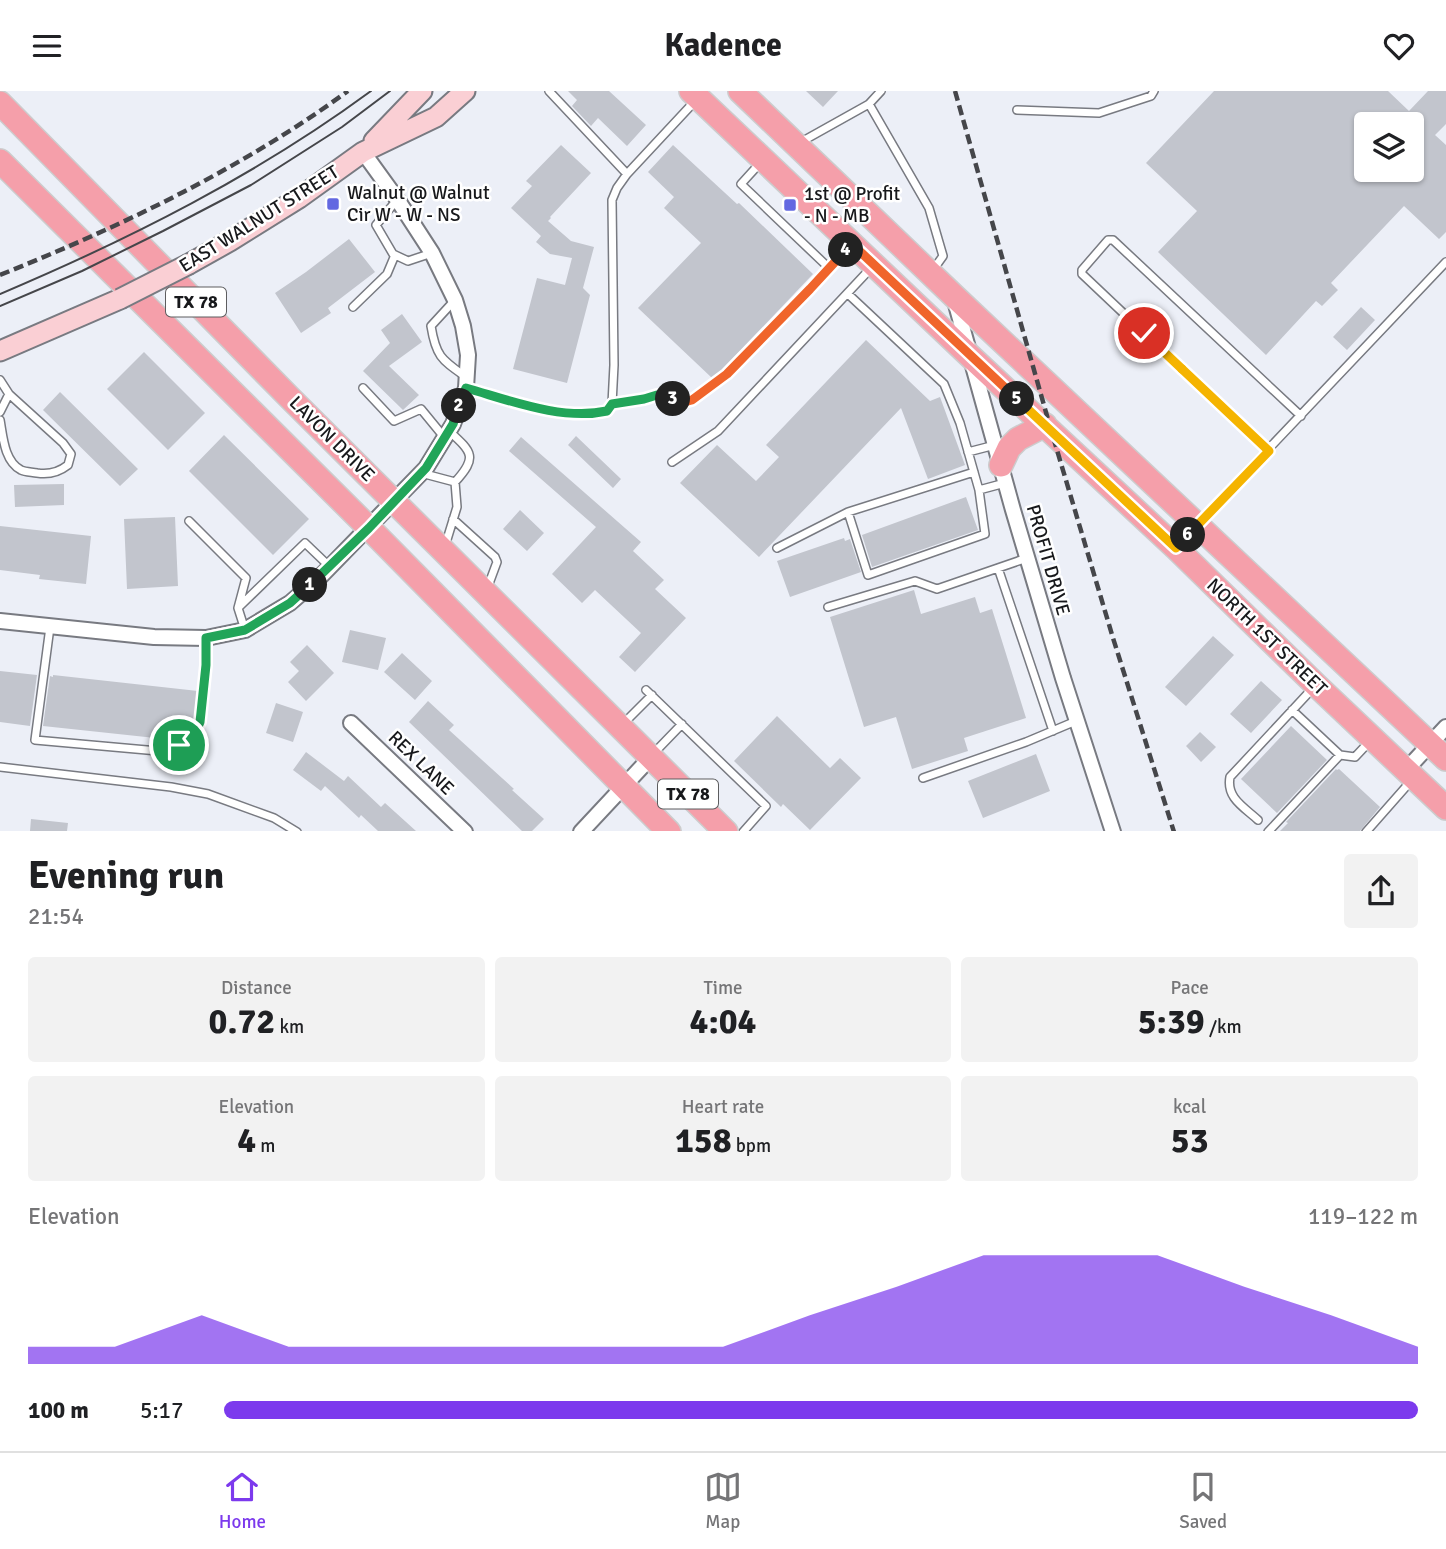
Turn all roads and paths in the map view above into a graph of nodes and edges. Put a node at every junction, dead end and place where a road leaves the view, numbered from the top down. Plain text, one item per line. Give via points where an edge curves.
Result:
1 (422, 91) edge
2 (465, 91) edge
3 (549, 91) edge
4 (740, 91) edge
5 (881, 91) edge
6 (1154, 91) edge
7 (695, 94) edge
8 (0, 103) edge
9 (869, 104) junction
10 (1017, 110) dead end
11 (796, 144) junction
12 (363, 152) junction
13 (764, 159) junction
14 (0, 161) edge
15 (627, 174) junction
16 (397, 199) junction
17 (852, 244) junction
18 (432, 253) junction
19 (395, 255) junction
20 (1446, 262) edge
21 (874, 265) junction
22 (829, 268) junction
23 (930, 273) junction
24 (848, 294) junction
25 (954, 296) junction
26 (455, 300) junction
27 (353, 307) dead end
28 (0, 351) edge
29 (971, 357) junction
30 (0, 380) edge
31 (466, 383) junction
32 (363, 388) dead end
33 (9, 394) junction
34 (612, 404) junction
35 (0, 412) edge
36 (1301, 416) junction
37 (0, 420) edge
38 (1045, 425) junction
39 (447, 434) junction
40 (1269, 451) junction
41 (968, 452) junction
42 (671, 462) dead end
43 (1000, 464) junction
44 (974, 472) junction
45 (421, 473) junction
46 (455, 482) junction
47 (979, 490) junction
48 (394, 501) junction
49 (848, 512) junction
50 (453, 519) junction
51 (189, 521) dead end
52 (1197, 524) junction
53 (369, 528) junction
54 (777, 548) dead end
55 (1176, 548) junction
56 (444, 550) junction
57 (1027, 558) junction
58 (330, 567) junction
59 (998, 568) junction
60 (486, 592) junction
61 (828, 607) dead end
62 (238, 608) junction
63 (0, 621) edge
64 (50, 627) junction
65 (245, 630) junction
66 (206, 638) junction
67 (1316, 685) junction
68 (1292, 711) junction
69 (1077, 721) junction
70 (351, 723) dead end
71 (682, 724) junction
72 (621, 727) junction
73 (1446, 727) edge
74 (1053, 731) junction
75 (1372, 738) junction
76 (1438, 751) edge
77 (1340, 755) junction
78 (650, 757) junction
79 (0, 767) edge
80 (1410, 774) junction
81 (923, 778) dead end
82 (623, 785) junction
83 (1446, 808) edge
84 (1258, 820) dead end
85 (297, 831) edge
86 (465, 831) edge
87 (581, 831) edge
88 (669, 831) edge
89 (726, 831) edge
90 (743, 831) edge
91 (1113, 831) edge
92 (1268, 831) edge
93 (1366, 831) edge

1 - 12 street, EAST WALNUT STREET
2 - 12 street, EAST WALNUT STREET via 436,117
3 - 15 lane
4 - 11 main road, NORTH 1ST STREET
5 - 9 lane
6 - 10 lane via 1151,96 1099,113
7 - 13 main road, NORTH 1ST STREET
7 - 15 lane
8 - 48 main road, LAVON DRIVE / TX 78
9 - 11 lane
9 - 23 lane via 929,208 943,256
11 - 23 main road, NORTH 1ST STREET
12 - 16 street
12 - 28 street, EAST WALNUT STREET, bridge via 299,198 189,264
13 - 17 main road, NORTH 1ST STREET
13 - 22 lane via 741,184
14 - 53 main road, LAVON DRIVE / TX 78
15 - 34 lane via 612,200
16 - 18 street
16 - 19 lane via 376,225
17 - 21 main road, NORTH 1ST STREET
17 - 22 lane
18 - 19 lane via 408,261
18 - 26 street
19 - 27 lane via 387,274
20 - 36 lane
21 - 24 lane
21 - 29 main road, NORTH 1ST STREET
22 - 34 lane via 727,374 692,400 657,395
23 - 25 main road, NORTH 1ST STREET
24 - 41 lane via 944,384
24 - 42 lane via 718,431
25 - 29 street, PROFIT DRIVE
25 - 52 main road, NORTH 1ST STREET
26 - 31 street via 468,355
26 - 31 lane via 431,326 443,360
29 - 38 main road, NORTH 1ST STREET
29 - 43 street, PROFIT DRIVE
30 - 33 lane
31 - 34 lane via 553,412 592,414 607,411
31 - 39 street
32 - 39 lane via 394,421 421,409
33 - 35 lane
33 - 37 lane via 63,443 71,454 68,465 44,474 21,470 5,449
36 - 40 lane
36 - 40 lane via 1108,240 1082,274
38 - 43 main road via 1018,439
38 - 55 main road, NORTH 1ST STREET
39 - 45 street
39 - 46 lane via 470,454 467,469
40 - 52 lane
41 - 43 lane
41 - 44 lane
43 - 47 lane
43 - 57 street, PROFIT DRIVE
44 - 47 lane
44 - 49 lane
45 - 46 lane
45 - 48 street
46 - 50 lane
47 - 49 lane via 985,534 868,575
48 - 53 street
48 - 56 main road, LAVON DRIVE / TX 78
49 - 54 lane
50 - 56 lane
50 - 60 lane via 495,557
51 - 62 lane via 246,578
52 - 55 main road
52 - 76 main road, NORTH 1ST STREET
53 - 58 street
53 - 82 main road, LAVON DRIVE / TX 78
55 - 67 main road, NORTH 1ST STREET
56 - 60 main road, LAVON DRIVE / TX 78
57 - 59 lane
57 - 69 street, PROFIT DRIVE
58 - 62 lane via 305,543
58 - 65 street via 290,603
59 - 61 lane via 937,589 915,581
59 - 74 lane
60 - 72 main road, LAVON DRIVE / TX 78
62 - 65 lane
63 - 64 street
64 - 66 street
64 - 66 lane via 35,740 158,751 179,745 200,722
65 - 66 street
67 - 68 lane
67 - 75 main road, NORTH 1ST STREET
68 - 77 lane
68 - 84 lane via 1230,777 1230,794
69 - 74 lane
69 - 91 street, PROFIT DRIVE
70 - 86 street, REX LANE
71 - 72 lane via 649,692
71 - 78 lane
71 - 90 lane via 766,806
72 - 78 main road, LAVON DRIVE / TX 78
73 - 76 street
74 - 81 lane
75 - 77 lane via 1355,757
75 - 80 main road, NORTH 1ST STREET
76 - 80 street
77 - 92 lane
78 - 82 street
78 - 89 main road, LAVON DRIVE / TX 78
79 - 85 lane via 171,787 274,818
80 - 83 main road, NORTH 1ST STREET
80 - 93 lane
82 - 87 street
82 - 88 main road, LAVON DRIVE / TX 78

